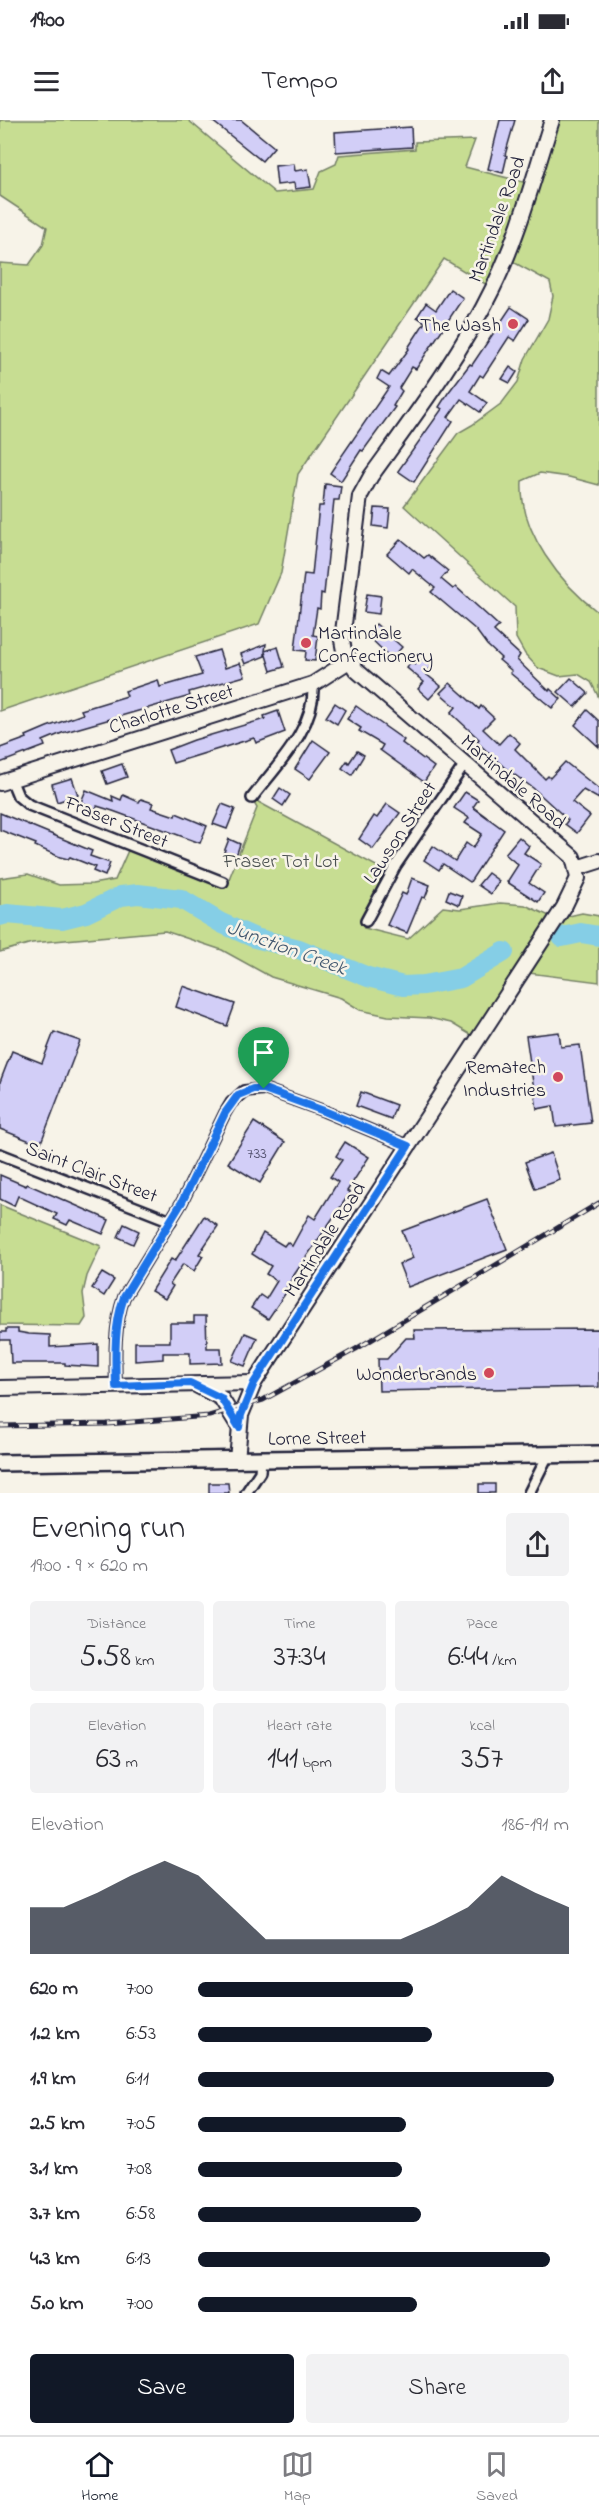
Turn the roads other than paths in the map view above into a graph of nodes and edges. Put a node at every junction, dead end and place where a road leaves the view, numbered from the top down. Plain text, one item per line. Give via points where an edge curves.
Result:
1 (552, 120) edge
2 (349, 661) junction
3 (313, 684) junction
4 (465, 764) junction
5 (5, 781) edge
6 (252, 798) dead end
7 (599, 861) edge
8 (577, 868) junction
9 (223, 882) dead end
10 (366, 921) dead end
11 (408, 1146) junction
12 (0, 1154) edge
13 (171, 1221) junction
14 (190, 1383) junction
15 (254, 1383) junction
16 (116, 1386) junction
17 (0, 1388) edge
18 (239, 1427) junction
19 (599, 1454) edge
20 (548, 1455) junction
21 (237, 1460) junction
22 (261, 1460) junction
23 (0, 1463) edge
24 (246, 1493) edge
25 (529, 1493) edge

1 - 2 street, Martindale Road via 509,253 493,288 462,346 360,496 342,627
2 - 3 street, Charlotte Street
2 - 4 street, Martindale Road
3 - 5 street, Charlotte Street
3 - 6 street via 314,699 308,720
4 - 8 street, Martindale Road via 573,857
4 - 10 street, Lawson Street via 396,865
5 - 9 street, Fraser Street via 29,805
7 - 8 street
8 - 11 street, Martindale Road via 578,878 571,896
11 - 13 street via 264,1089 244,1091 225,1113
11 - 15 street, Martindale Road
12 - 13 street, Saint Clair Street
13 - 16 street via 120,1308
14 - 15 street
14 - 16 street
14 - 18 street via 221,1398
15 - 18 street, Martindale Road
16 - 17 street
18 - 21 street, Martindale Road
19 - 20 main road, Lorne Street
20 - 22 main road, Lorne Street
20 - 25 street
21 - 22 main road, Lorne Street
21 - 23 main road, Lorne Street
22 - 24 street via 260,1472

